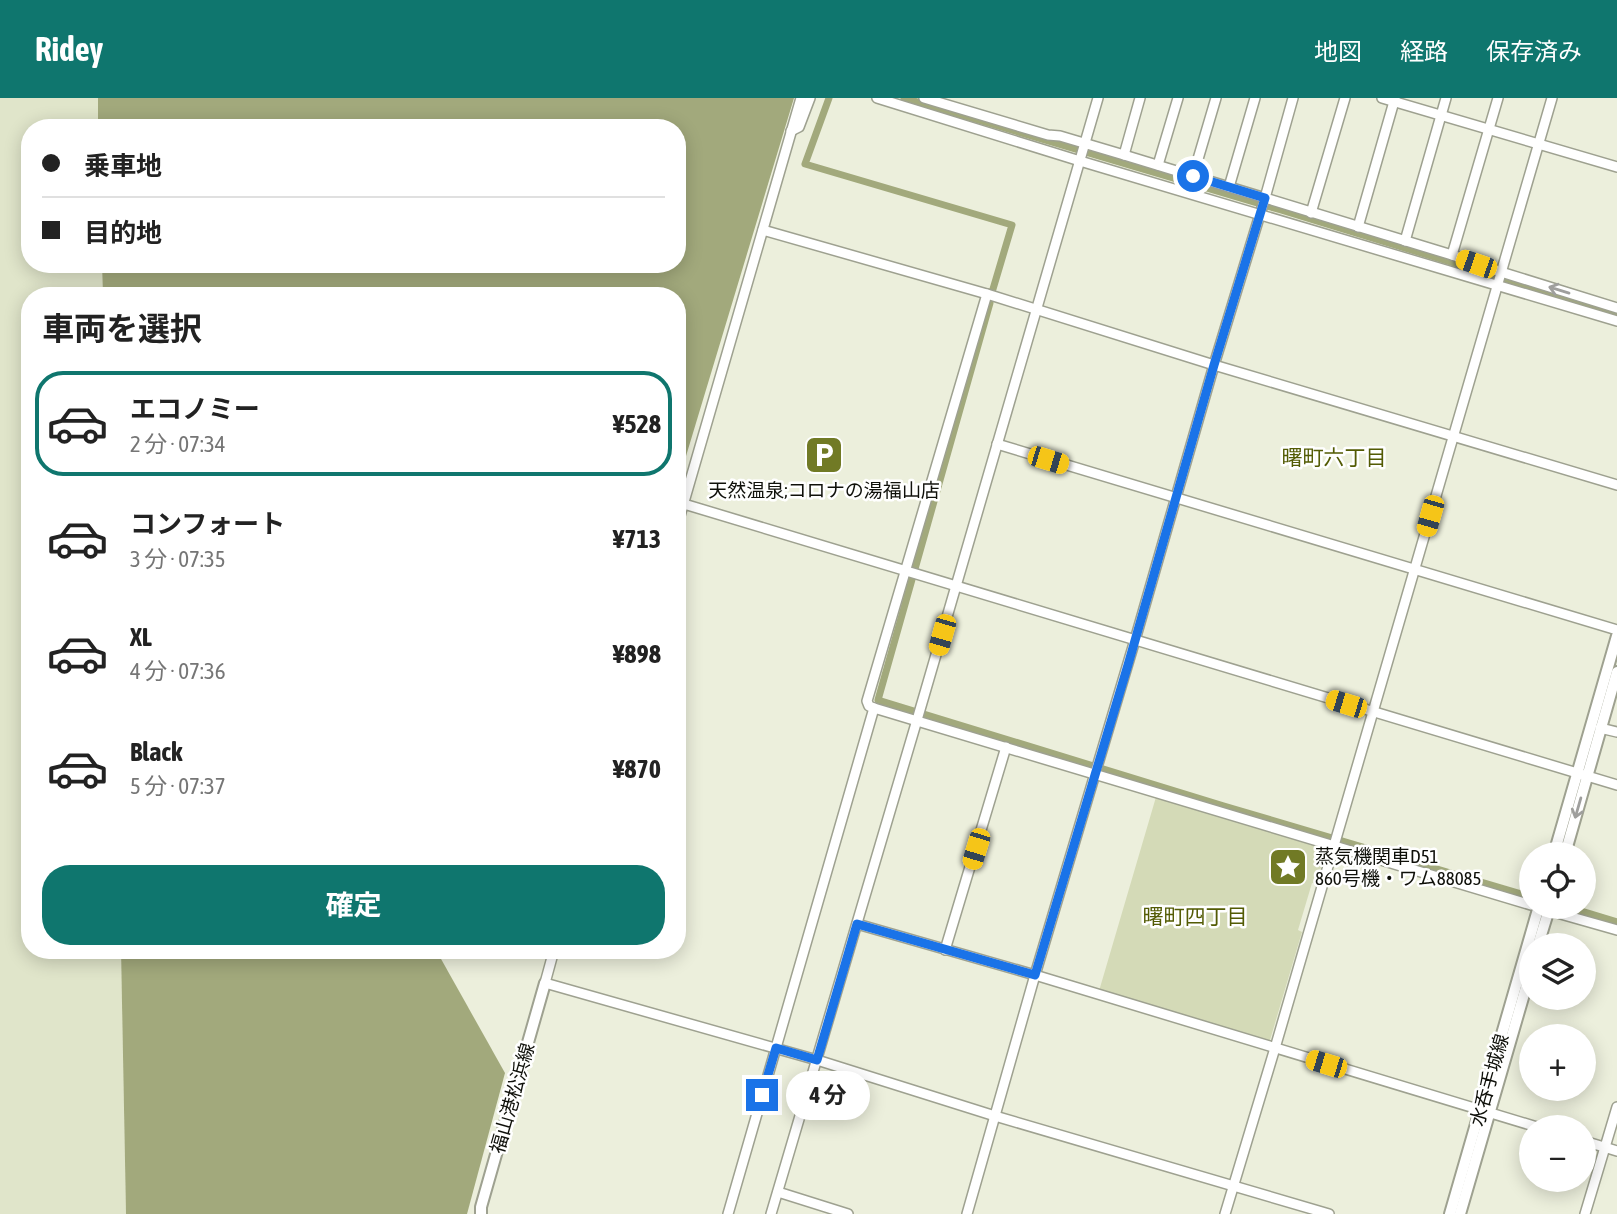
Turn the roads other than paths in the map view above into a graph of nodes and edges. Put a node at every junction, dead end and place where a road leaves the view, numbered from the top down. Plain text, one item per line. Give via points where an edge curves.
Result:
1 (801, 98) edge
2 (810, 98) edge
3 (877, 98) edge
4 (924, 98) edge
5 (1098, 98) edge
6 (1140, 98) edge
7 (1178, 98) edge
8 (1216, 98) edge
9 (1255, 98) edge
10 (1293, 98) edge
11 (1345, 98) edge
12 (1382, 98) edge
13 (1446, 98) edge
14 (1498, 98) edge
15 (1552, 98) edge
16 (1394, 100) edge
17 (1441, 115) junction
18 (1489, 129) junction
19 (791, 131) junction
20 (1539, 144) junction
21 (1083, 152) junction
22 (1124, 155) junction
23 (1158, 165) junction
24 (1617, 167) edge
25 (1193, 176) junction
26 (1229, 187) junction
27 (1263, 206) junction
28 (1311, 213) junction
29 (1358, 227) junction
30 (763, 230) junction
31 (1405, 242) junction
32 (1452, 255) junction
33 (1499, 278) junction
34 (987, 294) junction
35 (1617, 308) edge
36 (1037, 311) junction
37 (1617, 321) edge
38 (1214, 365) junction
39 (1454, 436) junction
40 (996, 444) junction
41 (1617, 485) edge
42 (686, 497) edge
43 (1176, 499) junction
44 (686, 505) edge
45 (1414, 570) junction
46 (907, 571) junction
47 (956, 585) junction
48 (1617, 630) edge
49 (1617, 636) edge
50 (1135, 640) junction
51 (1617, 672) edge
52 (874, 708) junction
53 (1372, 712) junction
54 (919, 715) junction
55 (1600, 728) junction
56 (1617, 732) edge
57 (1006, 747) junction
58 (1097, 769) junction
59 (1582, 774) junction
60 (1617, 785) edge
61 (1335, 841) junction
62 (1558, 842) edge
63 (1568, 842) edge
64 (1519, 900) edge
65 (1537, 919) edge
66 (1580, 919) edge
67 (857, 924) junction
68 (1617, 930) edge
69 (946, 950) junction
70 (552, 959) edge
71 (1035, 975) junction
72 (545, 983) junction
73 (1519, 1007) edge
74 (776, 1048) junction
75 (1275, 1048) junction
76 (817, 1060) junction
77 (1617, 1107) edge
78 (1485, 1111) junction
79 (995, 1116) junction
80 (1519, 1121) edge
81 (1596, 1144) edge
82 (1605, 1147) junction
83 (1617, 1151) edge
84 (1233, 1185) junction
85 (778, 1192) junction
86 (481, 1214) edge
87 (728, 1214) edge
88 (771, 1214) edge
89 (848, 1214) edge
90 (967, 1214) edge
91 (1225, 1214) edge
92 (1329, 1214) edge
93 (1450, 1214) edge
94 (1460, 1214) edge
95 (1585, 1214) edge

1 - 19 street
2 - 19 street via 799,127
3 - 21 street
4 - 21 street via 1060,136
5 - 21 street
6 - 22 street
7 - 23 street
8 - 25 street
9 - 26 street
10 - 27 street
11 - 28 street
12 - 16 street
13 - 17 street
14 - 18 street
15 - 20 street
16 - 17 street
16 - 29 street
17 - 18 street
17 - 31 street
18 - 20 street
18 - 32 street
19 - 30 street
20 - 24 street
20 - 33 street
21 - 22 street
21 - 27 street
21 - 36 street
22 - 23 street
23 - 25 street
25 - 26 street
26 - 27 street
27 - 28 street
27 - 33 street
27 - 38 street
28 - 29 street
29 - 31 street
30 - 34 street
30 - 42 street
31 - 32 street
32 - 33 street
35 -> 33 street
33 - 37 street
33 - 39 street
34 - 36 street
34 - 46 street
36 - 38 street
36 - 40 street
38 - 39 street
38 - 43 street
39 - 41 street
39 - 45 street
40 - 43 street
40 - 47 street
43 - 45 street
43 - 50 street
44 - 46 street
45 - 48 street
45 - 53 street
46 - 47 street
46 - 52 street via 867,701
47 - 50 street
47 - 54 street
49 - 59 main road
50 - 53 street
50 - 58 street
51 - 55 main road
52 - 54 street
52 - 74 street
53 - 59 street
53 - 61 street
54 - 57 street
54 - 67 street
55 - 56 street
55 - 59 main road
57 - 58 street
57 - 69 street
58 - 61 street
58 - 71 street
59 - 60 street
59 - 62 main road
59 -> 63 main road
61 - 64 street
61 - 75 street
65 - 78 main road, 水呑手城線
66 - 68 street
67 - 69 street
67 - 76 street
69 - 71 street
70 - 72 street
71 - 75 street
71 - 79 street
72 - 74 street
72 - 86 main road, 福山港松浜線
73 - 78 main road, 水呑手城線
74 - 76 street
74 - 87 street
75 - 78 street
75 - 84 street
76 - 79 street
76 - 85 street
77 - 82 street
78 - 80 street
78 - 93 main road, 水呑手城線
78 - 94 main road, 水呑手城線
79 - 84 street
79 - 90 street
81 - 82 street
82 - 83 street
82 - 95 street
84 - 91 street
84 - 92 street
85 - 88 street
85 - 89 street

